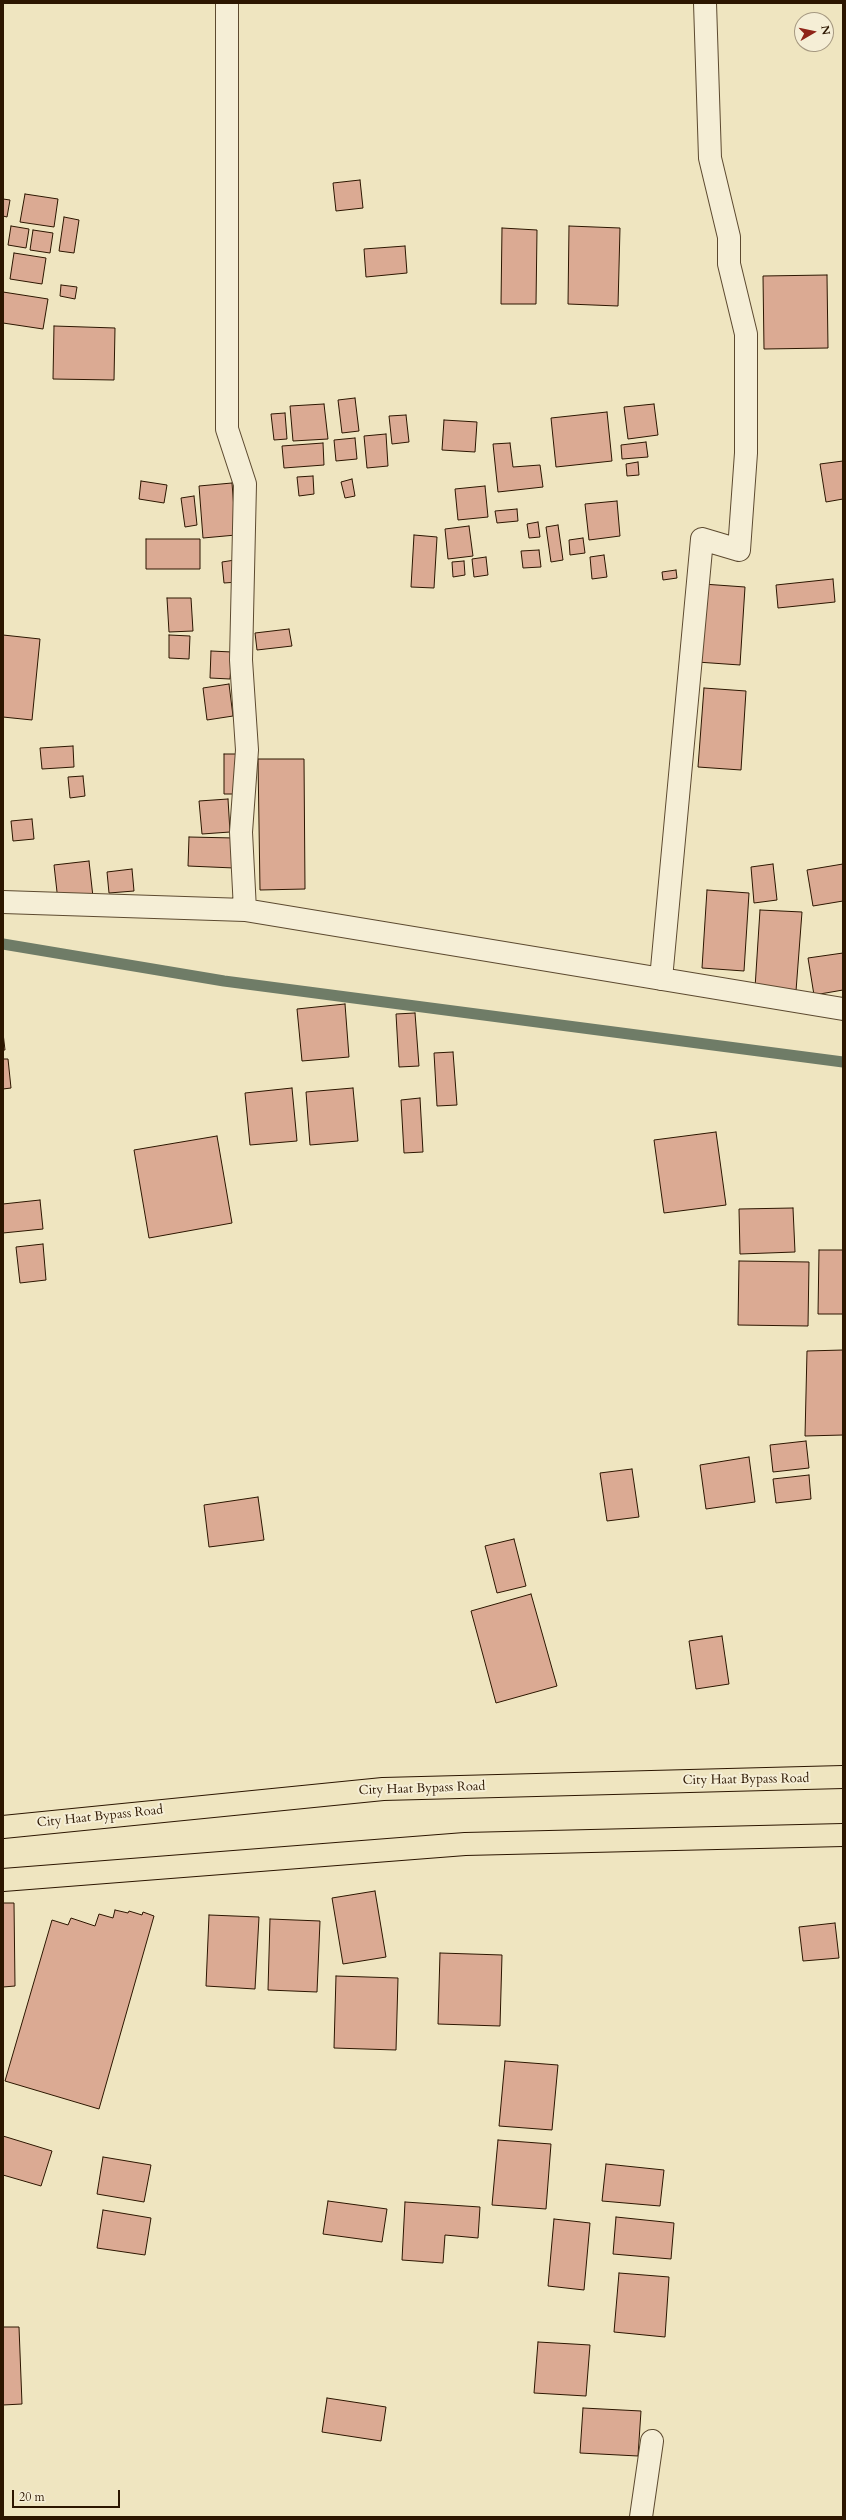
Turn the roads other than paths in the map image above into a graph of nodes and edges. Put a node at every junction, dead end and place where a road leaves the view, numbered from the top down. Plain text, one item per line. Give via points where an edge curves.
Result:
1 (227, 3) edge
2 (705, 3) edge
3 (3, 902) edge
4 (245, 910) junction
5 (661, 979) junction
6 (843, 1009) edge
7 (843, 1778) edge
8 (3, 1827) edge
9 (843, 1835) edge
10 (3, 1880) edge
11 (652, 2441) dead end
12 (641, 2517) edge

1 - 4 street via 227,429 245,484 241,660 247,750 241,832
2 - 5 street via 710,158 729,237 729,264 746,334 746,453 739,550 702,539
3 - 4 street
4 - 5 street
5 - 6 street
7 - 8 main road, City Haat Bypass Road via 383,1789
9 - 10 main road via 465,1844
11 - 12 street

